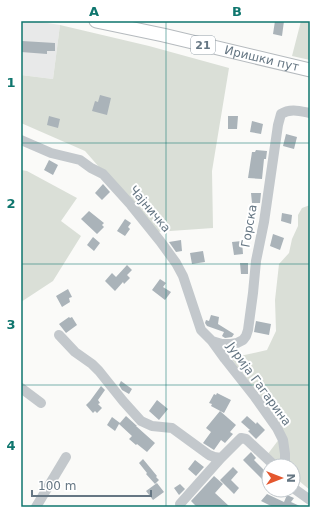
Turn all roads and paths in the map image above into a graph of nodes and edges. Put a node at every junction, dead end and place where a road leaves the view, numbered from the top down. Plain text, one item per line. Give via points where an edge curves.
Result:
1 (96, 21) edge
2 (310, 70) edge
3 (310, 112) edge
4 (21, 140) edge
5 (59, 335) dead end
6 (212, 341) junction
7 (21, 388) edge
8 (40, 403) dead end
9 (66, 457) dead end
10 (221, 458) junction
11 (266, 458) edge
12 (285, 458) edge
13 (301, 494) edge
14 (310, 500) edge
15 (180, 504) dead end
16 (36, 507) edge

1 - 2 main road, Иришки пут / 21
3 - 6 street, Горска via 296,110 281,114 246,336 240,342 231,344
4 - 6 street, Чајничка via 51,153 80,160 103,174 176,263 183,276 201,330
5 - 10 street via 75,352 99,370 142,422 172,428 210,455
6 - 12 street, Јурија Гагарина via 277,428 283,440
7 - 8 street
9 - 16 street
10 - 11 street via 243,438
10 - 15 street
13 - 14 street

